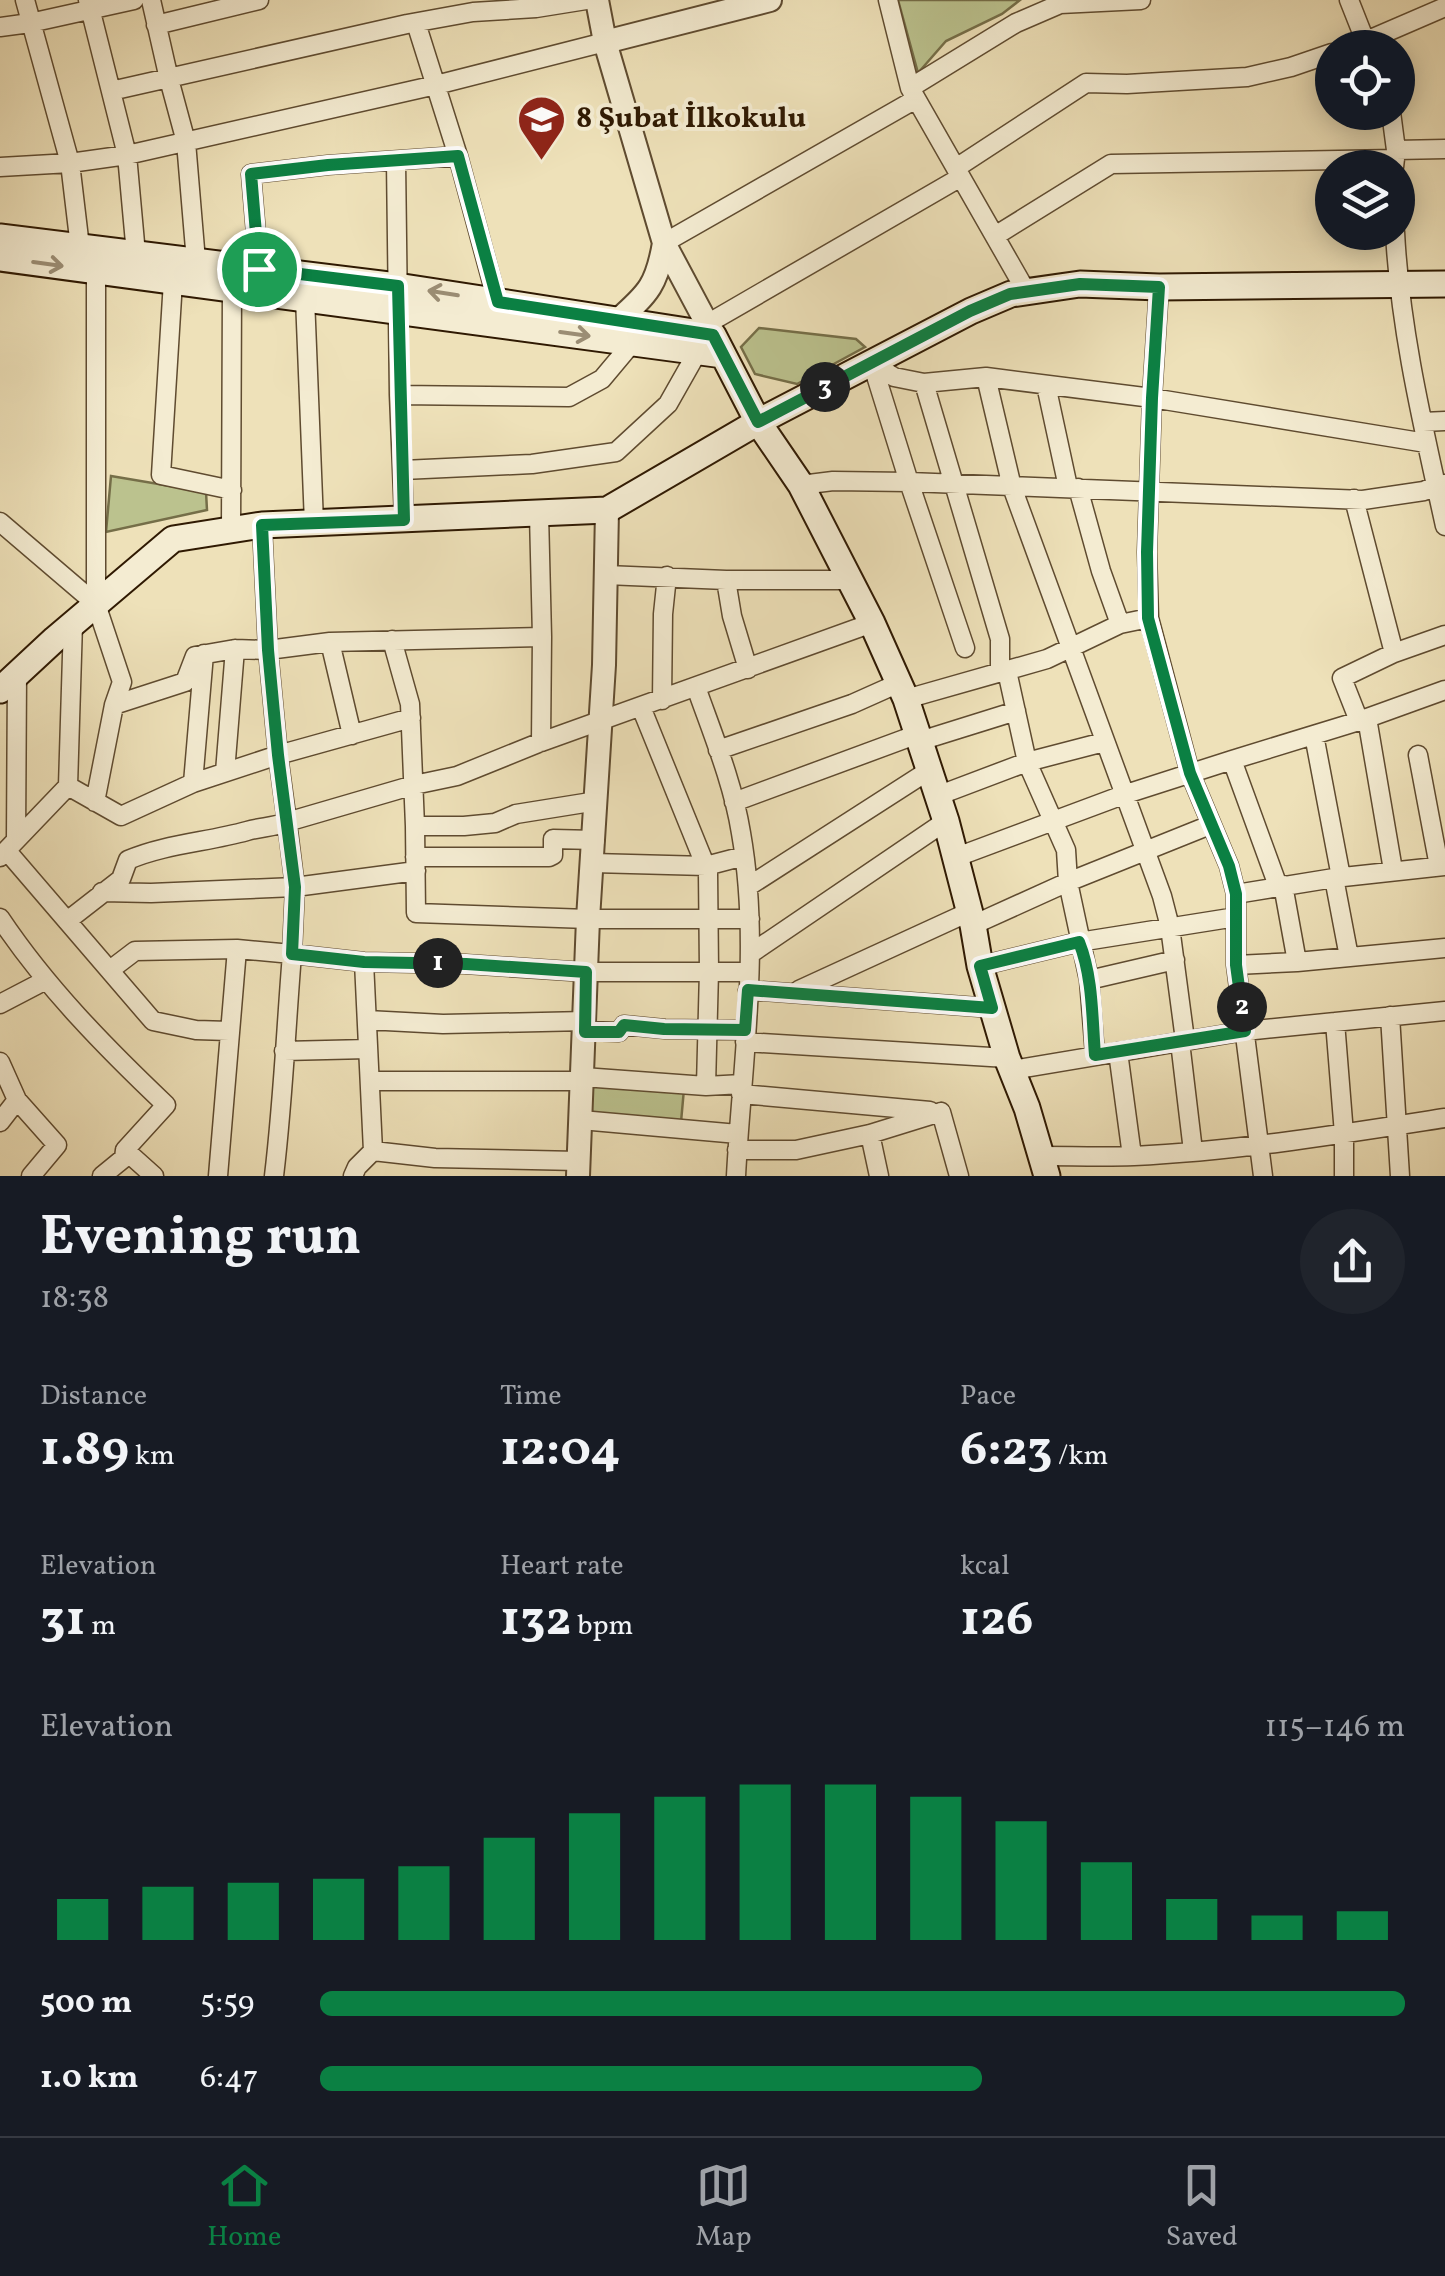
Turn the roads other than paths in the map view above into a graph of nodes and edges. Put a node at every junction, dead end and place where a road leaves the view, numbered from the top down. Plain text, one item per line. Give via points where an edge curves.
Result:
1 (24, 0) edge
2 (134, 0) edge
3 (151, 0) edge
4 (259, 0) edge
5 (586, 0) edge
6 (598, 0) edge
7 (770, 0) edge
8 (888, 0) edge
9 (1141, 0) edge
10 (1348, 0) edge
11 (1060, 2) edge
12 (89, 4) edge
13 (732, 4) edge
14 (1443, 14) edge
15 (416, 22) junction
16 (30, 24) junction
17 (156, 26) junction
18 (0, 27) edge
19 (1356, 30) edge
20 (1402, 30) edge
21 (605, 42) junction
22 (1315, 60) edge
23 (168, 79) junction
24 (436, 85) junction
25 (111, 91) junction
26 (913, 94) junction
27 (186, 142) junction
28 (1445, 149) edge
29 (126, 155) junction
30 (1415, 155) edge
31 (458, 156) junction
32 (1315, 160) edge
33 (396, 161) junction
34 (70, 163) junction
35 (0, 167) edge
36 (959, 172) junction
37 (995, 236) junction
38 (0, 237) edge
39 (664, 243) junction
40 (80, 247) junction
41 (1395, 250) edge
42 (136, 254) junction
43 (0, 258) edge
44 (196, 262) junction
45 (259, 269) junction
46 (96, 270) junction
47 (173, 281) junction
48 (1397, 284) junction
49 (1445, 284) edge
50 (1159, 287) junction
51 (232, 288) junction
52 (1026, 292) junction
53 (305, 298) junction
54 (398, 298) junction
55 (498, 302) junction
56 (618, 320) junction
57 (710, 341) junction
58 (633, 342) junction
59 (872, 362) junction
60 (986, 377) junction
61 (924, 383) junction
62 (1046, 385) junction
63 (399, 395) junction
64 (1152, 398) junction
65 (1445, 421) edge
66 (758, 422) junction
67 (1423, 422) junction
68 (1426, 442) junction
69 (404, 470) junction
70 (909, 482) junction
71 (954, 484) junction
72 (1440, 484) edge
73 (801, 486) junction
74 (1012, 487) junction
75 (1073, 488) junction
76 (232, 490) junction
77 (1150, 493) junction
78 (1354, 499) junction
79 (607, 510) junction
80 (539, 514) junction
81 (404, 520) junction
82 (0, 522) edge
83 (314, 522) junction
84 (262, 525) junction
85 (1445, 526) edge
86 (232, 530) junction
87 (606, 575) junction
88 (667, 576) junction
89 (726, 580) junction
90 (850, 580) junction
91 (96, 604) junction
92 (1148, 618) junction
93 (73, 623) junction
94 (872, 623) junction
95 (1120, 624) junction
96 (1445, 635) edge
97 (542, 637) junction
98 (392, 640) junction
99 (330, 642) junction
100 (1071, 647) junction
101 (965, 648) dead end
102 (235, 650) junction
103 (268, 650) junction
104 (204, 653) junction
105 (1394, 653) junction
106 (748, 668) junction
107 (1004, 672) junction
108 (9, 682) edge
109 (696, 687) junction
110 (1445, 690) edge
111 (902, 691) junction
112 (662, 700) junction
113 (114, 705) junction
114 (641, 707) junction
115 (1016, 711) junction
116 (410, 718) junction
117 (1363, 720) junction
118 (601, 722) junction
119 (352, 734) junction
120 (1314, 735) junction
121 (919, 738) junction
122 (541, 742) junction
123 (1104, 742) junction
124 (718, 750) junction
125 (278, 755) junction
126 (1418, 755) dead end
127 (1232, 760) junction
128 (1027, 762) junction
129 (928, 771) junction
130 (225, 772) junction
131 (1190, 773) junction
132 (193, 783) junction
133 (414, 785) junction
134 (68, 786) junction
135 (937, 796) junction
136 (1124, 796) junction
137 (597, 801) junction
138 (95, 802) junction
139 (734, 802) junction
140 (287, 822) junction
141 (946, 822) junction
142 (1054, 822) junction
143 (1210, 825) junction
144 (416, 826) junction
145 (8, 849) edge
146 (594, 851) junction
147 (1146, 852) junction
148 (744, 856) junction
149 (954, 858) junction
150 (416, 864) junction
151 (706, 866) junction
152 (1442, 866) edge
153 (1393, 870) junction
154 (1338, 877) junction
155 (1068, 882) junction
156 (1280, 885) junction
157 (749, 886) junction
158 (295, 887) junction
159 (102, 892) junction
160 (1236, 894) junction
161 (0, 918) edge
162 (709, 918) junction
163 (971, 918) junction
164 (1236, 918) junction
165 (588, 919) junction
166 (750, 919) junction
167 (67, 921) junction
168 (1170, 927) junction
169 (1079, 942) junction
170 (1445, 948) edge
171 (238, 949) junction
172 (292, 954) junction
173 (1350, 957) junction
174 (1174, 960) junction
175 (364, 962) junction
176 (1297, 962) junction
177 (1236, 965) junction
178 (980, 966) junction
179 (110, 970) junction
180 (709, 971) junction
181 (586, 972) junction
182 (749, 972) junction
183 (46, 980) junction
184 (1089, 980) junction
185 (794, 992) junction
186 (0, 1004) edge
187 (992, 1008) junction
188 (1445, 1011) edge
189 (1390, 1016) junction
190 (367, 1020) junction
191 (1335, 1022) junction
192 (586, 1026) junction
193 (706, 1030) junction
194 (229, 1031) junction
195 (1245, 1031) junction
196 (745, 1036) junction
197 (1182, 1041) junction
198 (368, 1049) junction
199 (284, 1050) junction
200 (1118, 1052) junction
201 (1095, 1055) junction
202 (0, 1062) edge
203 (1009, 1064) junction
204 (583, 1079) junction
205 (371, 1081) junction
206 (706, 1086) junction
207 (742, 1089) junction
208 (17, 1100) junction
209 (941, 1112) junction
210 (1445, 1118) edge
211 (581, 1120) junction
212 (0, 1122) edge
213 (1398, 1125) junction
214 (870, 1134) junction
215 (1344, 1134) junction
216 (738, 1142) junction
217 (1258, 1145) junction
218 (124, 1150) junction
219 (373, 1152) junction
220 (1194, 1152) junction
221 (1132, 1156) junction
222 (434, 1167) edge
223 (503, 1168) edge
224 (578, 1168) edge
225 (1046, 1169) edge
226 (31, 1176) edge
227 (102, 1176) edge
228 (154, 1176) edge
229 (218, 1176) edge
230 (274, 1176) edge
231 (353, 1176) edge
232 (736, 1176) edge
233 (879, 1176) edge
234 (959, 1176) edge
235 (1263, 1176) edge
236 (1344, 1176) edge
237 (1400, 1176) edge

1 - 16 street
2 - 12 street
3 - 17 street
4 - 17 street
5 - 15 street
6 - 21 street
7 - 13 street
8 - 26 street
9 - 11 street
10 - 19 street
11 - 26 street
12 - 16 street
12 - 25 street
13 - 21 street
14 - 20 street
15 - 23 street
15 - 24 street
16 - 18 street
16 - 34 street
17 - 23 street
21 - 24 street
21 - 39 street
22 - 36 street via 1247,77 1086,83
23 - 25 street
23 - 27 street
24 - 27 street
24 - 31 street
25 - 29 street
26 - 36 street
26 - 39 street
27 - 29 street
27 - 44 street
28 - 30 street
29 - 34 street
29 - 42 street
31 - 33 street
31 - 55 street
32 - 37 street via 1112,164
33 - 45 street via 251,174
33 - 54 street
34 - 35 street
34 - 40 street
36 - 37 street
36 - 57 street
37 - 52 street
38 - 40 main road
39 - 56 street via 655,283
39 - 57 street
40 - 42 main road
41 - 48 street
42 - 44 main road
43 -> 46 main road
44 - 45 main road
45 - 54 main road
46 - 47 main road
46 - 91 street
47 - 51 main road
47 - 76 street via 161,475
48 - 49 main road
48 - 50 main road
48 - 67 street
50 - 52 main road via 1080,284
50 - 64 street
51 - 53 main road
51 - 76 street
52 - 59 main road via 970,311
53 - 54 main road
53 - 83 street
55 -> 54 main road
54 -> 58 main road
54 - 63 street
55 - 56 main road
56 - 57 main road
57 - 58 main road
57 - 66 main road
57 - 69 street via 668,404 616,452
58 - 63 street via 602,379 569,397
59 - 61 street
59 - 66 main road
59 - 70 street
60 - 61 street
60 - 62 street
60 - 74 street
61 - 71 street
62 - 64 street
62 - 75 street
63 - 69 street
64 - 68 street
64 - 77 street
65 - 67 street
66 - 73 main road
66 - 79 main road
67 - 68 street
68 - 72 street
69 - 81 street
70 - 71 street
70 - 73 street
70 - 101 street
71 - 74 street
71 - 107 street
72 - 78 street
72 - 85 street
73 - 90 main road
74 - 75 street
74 - 100 street
75 - 77 street
75 - 95 street
76 - 86 street
77 - 78 street
77 - 92 street
78 - 105 street
79 - 80 main road
79 - 87 street
80 - 81 main road
80 - 97 street
81 - 83 main road
82 - 91 street
83 - 84 main road
84 - 86 main road
84 - 103 street
86 - 91 main road via 173,539
87 - 88 street
87 - 118 street
88 - 89 street
88 - 112 street
89 - 90 street
89 - 106 street
90 - 94 main road
91 - 93 main road
91 - 113 street via 122,682
92 - 95 street
92 - 131 street
93 - 108 main road
93 - 134 street
94 - 106 street
94 - 111 main road
95 - 100 street
96 - 105 street
97 - 98 street
97 - 122 street
98 - 99 street
98 - 116 street
99 - 103 street
99 - 119 street
100 - 107 street
100 - 123 street
102 - 103 street
102 - 104 street
102 - 130 street
103 - 125 street
104 - 113 street via 195,656 185,682
104 - 132 street
105 - 117 street via 1342,678
106 - 109 street
107 - 111 street
107 - 115 street
108 - 145 street
109 - 112 street
109 - 124 street
110 - 117 street
111 - 121 main road
111 - 124 street
112 - 114 street
113 - 138 street
114 - 118 street
114 - 151 street
115 - 121 street
115 - 128 street
116 - 119 street
116 - 133 street
117 - 120 street
117 - 153 street
118 - 122 street
118 - 137 street
119 - 125 street
120 - 127 street
120 - 154 street
121 - 129 main road
121 - 139 street
122 - 133 street via 458,776
123 - 128 street
123 - 136 street
124 - 139 street
125 - 130 street
125 - 140 street
126 - 152 street
127 - 131 street
127 - 156 street
128 - 135 street
128 - 142 street
129 - 135 main road
129 - 157 street
130 - 132 street
131 - 136 street
131 - 143 street
132 - 138 street via 121,816
133 - 140 street
133 - 144 street
134 - 138 street
134 - 145 street
135 - 141 main road
136 - 142 street
136 - 147 street
137 - 144 street via 495,823
137 - 146 street
139 - 148 street
140 - 158 street
140 - 159 street via 137,856
141 - 149 main road
141 - 182 street
142 - 149 street
142 - 155 street via 1066,850
143 - 147 street
143 - 160 street
144 - 150 street
145 - 167 street
146 - 150 street via 554,839 549,857
146 - 151 street
146 - 165 street
147 - 155 street
147 - 168 street
148 - 151 street
148 - 157 street
149 - 163 main road
150 - 158 street
150 - 165 street via 416,913
151 - 162 street
152 - 153 street
153 - 154 street
154 - 156 street
154 - 173 street
155 - 163 street
155 - 169 street
156 - 160 street
156 - 176 street
157 - 166 street
158 - 159 street
158 - 172 street
159 - 167 street
160 - 164 street
161 - 183 street
162 - 165 street
162 - 166 street
162 - 180 street
163 - 178 main road
163 - 185 street
164 - 168 street
164 - 177 street
165 - 181 street
166 - 182 street
167 - 179 street
168 - 169 street
168 - 174 street
169 - 178 street
169 - 184 street
170 - 173 street
171 - 172 street
171 - 179 street via 134,951
171 - 194 street
172 - 175 street
172 - 199 street
173 - 176 street
174 - 184 street
174 - 197 street
175 - 181 street
175 - 190 street
176 - 177 street
177 - 195 street
178 - 187 main road
179 - 194 street via 157,1024
180 - 181 street
180 - 182 street
180 - 193 street
181 - 192 street
182 - 185 street
182 - 196 street
183 - 186 street
183 - 218 street via 166,1105
184 - 201 street
185 - 187 street
187 - 203 main road
188 - 189 street
189 - 191 street
189 - 213 street
190 - 192 street
190 - 198 street
191 - 195 street
191 - 215 street
192 - 193 street
192 - 204 street
193 - 196 street
193 - 206 street
194 - 229 street
195 - 197 street
195 - 217 street
196 - 203 street
196 - 207 street
197 - 200 street
197 - 220 street
198 - 199 street
198 - 205 street
199 - 230 street
200 - 201 street
200 - 221 street
201 - 203 street
202 - 208 street
203 - 225 main road
204 - 205 street
204 - 206 street
204 - 211 street
205 - 219 street
206 - 207 street
207 - 209 street
207 - 216 street
208 - 212 street
208 - 226 street via 57,1145
209 - 214 street
209 - 234 street
210 - 213 street
211 - 216 street
211 - 224 street
213 - 215 street
213 - 237 street
214 - 216 street via 796,1150
214 - 233 street
215 - 217 street
215 - 236 street
216 - 232 street
217 - 220 street
217 - 235 street
218 - 227 street via 124,1158
218 - 228 street
219 - 222 street
219 - 231 street
220 - 221 street
221 - 225 street
222 - 223 street
223 - 224 street

